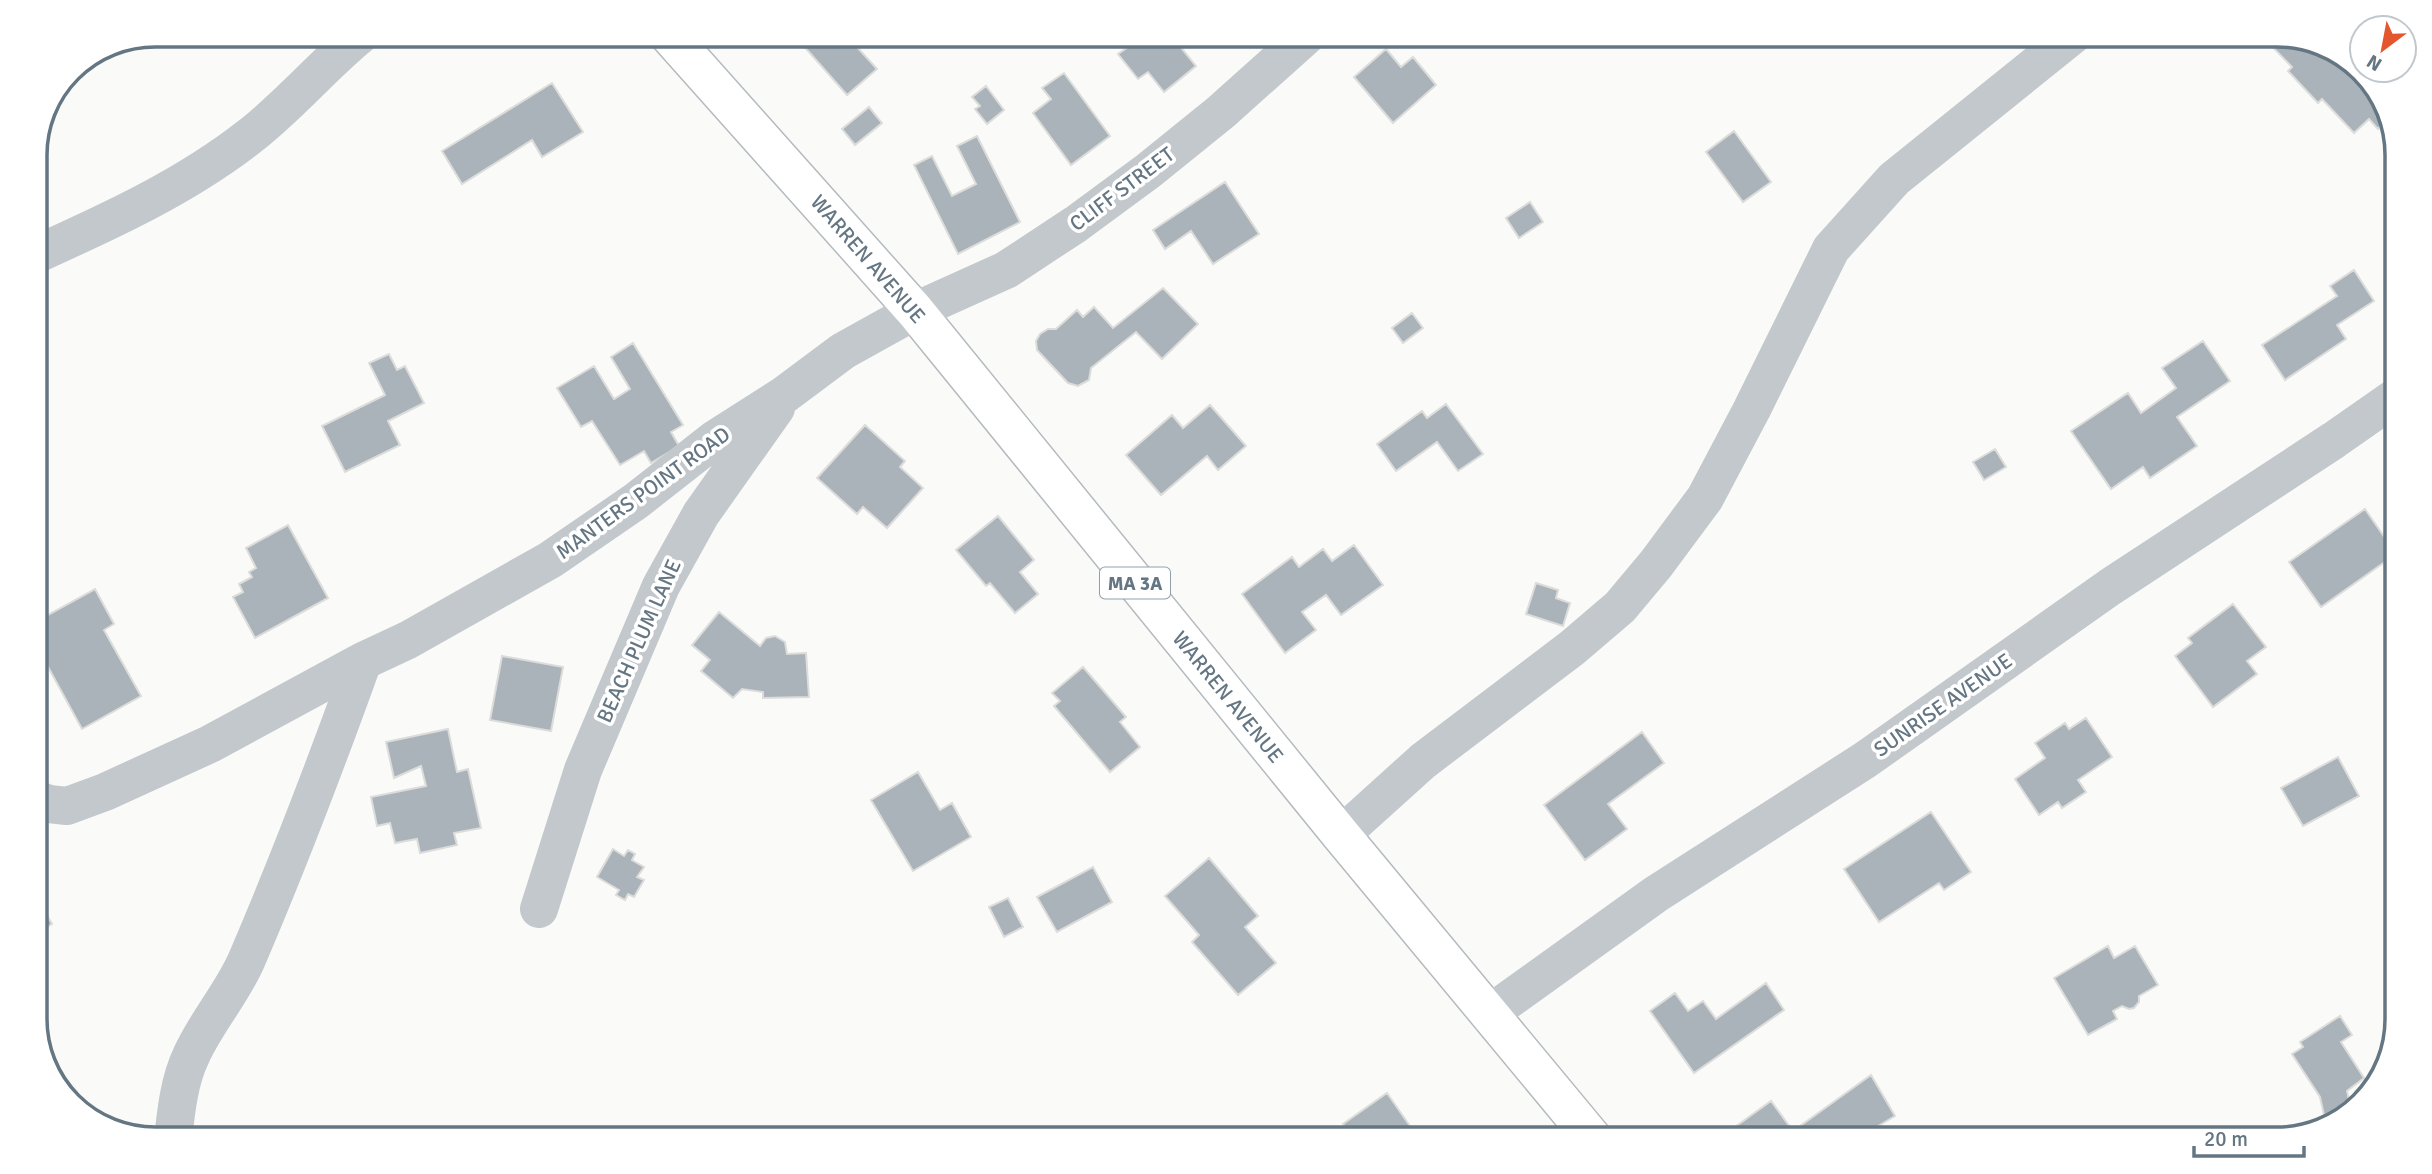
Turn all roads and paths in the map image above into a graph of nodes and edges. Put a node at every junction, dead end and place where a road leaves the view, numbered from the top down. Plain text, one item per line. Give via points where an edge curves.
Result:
1 (347, 47) edge
2 (680, 47) edge
3 (1293, 47) edge
4 (2058, 47) edge
5 (47, 249) edge
6 (915, 311) junction
7 (784, 395) junction
8 (2385, 404) edge
9 (363, 661) junction
10 (47, 803) edge
11 (1341, 835) junction
12 (539, 909) dead end
13 (1489, 1014) junction
14 (175, 1127) edge
15 (1583, 1127) edge

1 - 5 street via 273,118 226,154 152,199
2 - 6 main road, WARREN AVENUE / MA 3A
3 - 6 street, CLIFF STREET via 1159,163 1076,224 1006,270
4 - 11 street via 1894,179 1831,249 1705,498 1620,607 1432,754
6 - 7 street, MANTERS POINT ROAD via 843,351
6 - 11 main road, WARREN AVENUE / MA 3A
7 - 9 street, MANTERS POINT ROAD via 715,439 550,560
7 - 12 street, BEACH PLUM LANE via 701,514 661,586 583,770
8 - 13 street, SUNRISE AVENUE via 2110,587 1865,760 1656,894
9 - 10 street, MANTERS POINT ROAD via 158,769 68,806
9 - 14 street via 245,962 190,1057
11 - 13 main road, WARREN AVENUE / MA 3A
13 - 15 main road, WARREN AVENUE / MA 3A

